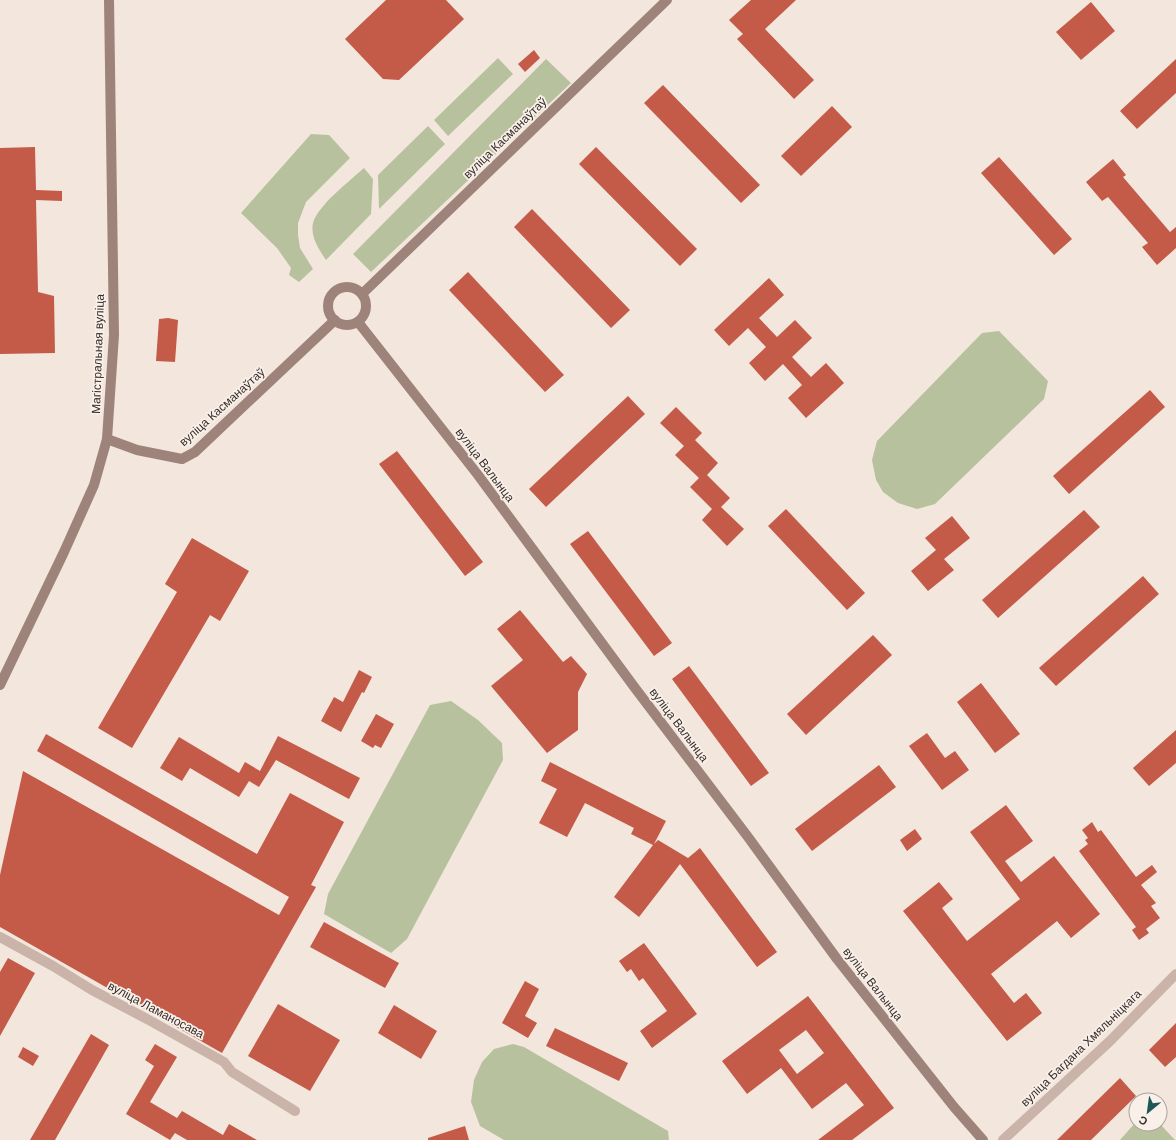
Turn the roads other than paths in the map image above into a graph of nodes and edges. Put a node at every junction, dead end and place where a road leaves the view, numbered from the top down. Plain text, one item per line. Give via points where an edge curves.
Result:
1 (109, 0) edge
2 (667, 0) edge
3 (362, 294) junction
4 (334, 320) junction
5 (358, 322) junction
6 (107, 439) junction
7 (3, 673) edge
8 (0, 686) edge
9 (0, 937) edge
10 (1176, 974) edge
11 (295, 1111) dead end
12 (983, 1140) edge
13 (1003, 1140) edge

1 - 6 street, Магістральная вуліца via 114,335
2 - 3 street, вуліца Касманаўтаў
3 - 4 street via 347,286 335,290 328,300 329,313
3 - 5 street via 366,308
4 - 5 street via 349,325
4 - 6 street, вуліца Касманаўтаў via 195,452 182,459 137,450
5 - 12 street, вуліца Валынца via 478,475 837,959
6 - 7 street, Магістральная вуліца via 94,485 64,552
7 - 8 street, Магістральная вуліца
9 - 11 street, вуліца Ламаносава via 224,1062 232,1072
10 - 13 street, вуліца Багдана Хмяльніцкага via 1110,1041

